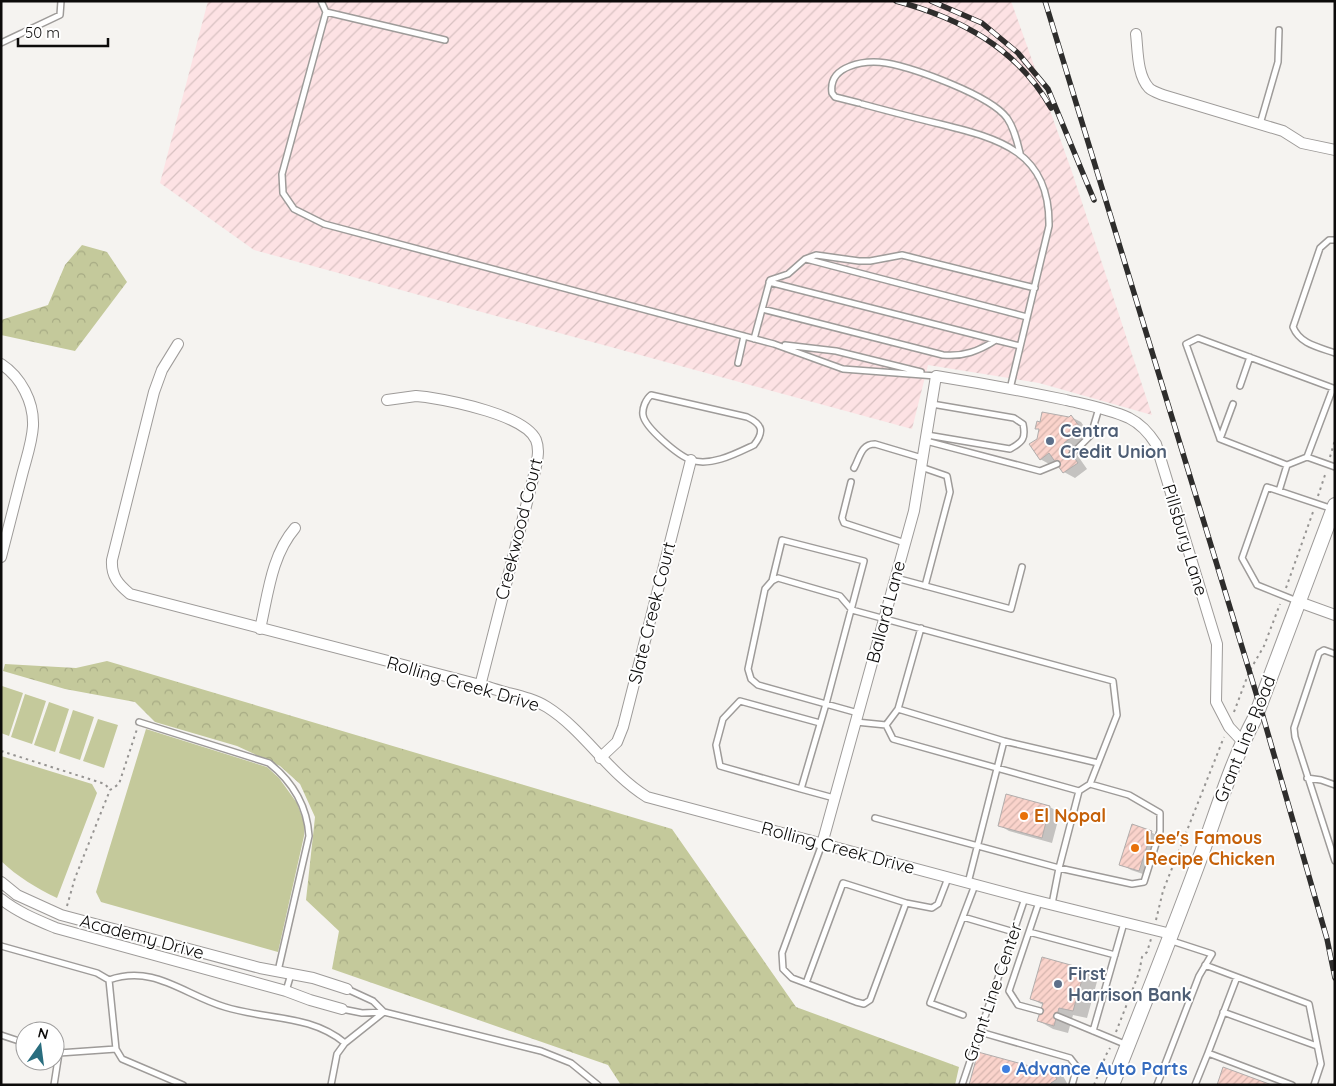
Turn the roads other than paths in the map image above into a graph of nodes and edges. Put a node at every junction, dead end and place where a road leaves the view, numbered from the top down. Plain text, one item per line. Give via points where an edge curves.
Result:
1 (61, 1) edge
2 (321, 1) edge
3 (326, 12) junction
4 (1279, 30) dead end
5 (1136, 34) dead end
6 (445, 40) dead end
7 (1, 43) edge
8 (1260, 124) junction
9 (1335, 150) edge
10 (1020, 154) junction
11 (1335, 240) edge
12 (805, 259) junction
13 (769, 282) junction
14 (1034, 288) junction
15 (762, 309) junction
16 (1027, 316) junction
17 (744, 336) junction
18 (754, 339) junction
19 (996, 340) junction
20 (178, 344) dead end
21 (774, 344) junction
22 (1020, 346) junction
23 (1335, 353) edge
24 (1250, 357) junction
25 (738, 362) dead end
26 (1, 364) edge
27 (936, 376) junction
28 (1240, 386) dead end
29 (1010, 388) junction
30 (387, 400) dead end
31 (932, 404) junction
32 (1233, 404) dead end
33 (1099, 408) junction
34 (926, 438) junction
35 (1220, 439) junction
36 (1072, 454) dead end
37 (1306, 457) junction
38 (691, 460) junction
39 (922, 463) junction
40 (1057, 464) dead end
41 (1288, 465) junction
42 (1335, 467) edge
43 (854, 468) dead end
44 (851, 482) dead end
45 (1279, 491) junction
46 (1334, 507) edge
47 (295, 528) dead end
48 (905, 543) junction
49 (1, 557) edge
50 (1022, 566) dead end
51 (896, 578) junction
52 (772, 581) junction
53 (925, 586) junction
54 (1299, 602) junction
55 (852, 610) junction
56 (1335, 615) edge
57 (885, 618) junction
58 (921, 628) junction
59 (260, 629) junction
60 (1335, 654) edge
61 (480, 686) junction
62 (826, 704) junction
63 (898, 709) junction
64 (857, 718) junction
65 (139, 722) road end
66 (820, 723) junction
67 (886, 725) junction
68 (1004, 741) junction
69 (1243, 742) junction
70 (600, 758) junction
71 (1098, 763) junction
72 (998, 768) junction
73 (1307, 778) junction
74 (1090, 784) junction
75 (1335, 785) edge
76 (801, 789) junction
77 (1079, 791) junction
78 (834, 798) junction
79 (875, 818) dead end
80 (822, 844) junction
81 (978, 847) junction
82 (1335, 861) edge
83 (1059, 868) junction
84 (948, 878) junction
85 (1, 882) edge
86 (972, 884) junction
87 (1025, 898) junction
88 (1, 899) edge
89 (1039, 902) junction
90 (906, 903) junction
91 (1052, 905) junction
92 (963, 917) junction
93 (1124, 922) junction
94 (1014, 932) junction
95 (1029, 932) junction
96 (1170, 937) junction
97 (1, 946) edge
98 (1114, 955) junction
99 (1205, 965) junction
100 (278, 971) junction
101 (291, 974) junction
102 (1236, 977) junction
103 (108, 980) junction
104 (806, 983) junction
105 (347, 989) joint
106 (286, 991) junction
107 (342, 1009) joint
108 (1040, 1011) dead end
109 (384, 1012) junction
110 (1223, 1012) junction
111 (963, 1015) dead end
112 (1057, 1016) dead end
113 (1093, 1031) junction
114 (980, 1032) junction
115 (1, 1035) edge
116 (15, 1039) edge
117 (345, 1043) junction
118 (1128, 1045) junction
119 (1317, 1046) junction
120 (116, 1049) junction
121 (65, 1052) edge
122 (1208, 1053) junction
123 (55, 1071) edge
124 (54, 1085) edge
125 (183, 1085) edge
126 (331, 1085) edge
127 (598, 1085) edge
128 (962, 1085) edge
129 (1072, 1085) edge
130 (1112, 1085) edge
131 (1156, 1085) edge
132 (1195, 1085) edge
133 (1292, 1085) edge
134 (1314, 1085) edge

1 - 7 lane via 60,15
2 - 3 lane
3 - 6 lane
3 - 17 lane via 282,174 283,194 294,208 324,224
4 - 8 lane via 1278,62
5 - 8 street via 1143,79 1150,89
8 - 9 street via 1284,131 1302,143
10 - 10 lane via 993,138 835,97 832,82 839,71 863,62 886,63 967,91 987,101 1006,117 1015,133
10 - 14 lane via 1040,179 1050,208 1050,226
11 - 23 lane via 1329,240 1320,248 1293,326 1304,342
12 - 13 lane via 788,274
12 - 14 lane via 816,255 870,261 910,256
12 - 16 lane
13 - 15 lane
13 - 19 lane
14 - 16 lane
15 - 18 lane
15 - 19 lane via 943,355 977,351
16 - 22 lane
17 - 18 lane
17 - 25 lane
18 - 21 lane
19 - 22 lane
20 - 59 street, Rolling Creek Drive via 162,370 154,392 111,570 121,587 130,594
21 - 27 lane via 836,351
21 - 27 lane via 843,369
22 - 29 lane
24 - 28 lane
24 - 35 lane via 1198,338 1186,344
24 - 37 lane via 1333,388
26 - 49 street via 22,385 33,425
27 - 29 street, Pillsbury Lane
27 - 31 street, Ballard Lane
29 - 33 street, Pillsbury Lane
30 - 61 street, Creekwood Court via 426,397 500,415 522,425 536,440 535,471
31 - 34 street, Ballard Lane
31 - 34 lane via 1014,418 1023,424 1025,434 1020,443 1010,450
32 - 35 lane
33 - 36 lane via 1091,436
33 - 69 street, Pillsbury Lane via 1129,418 1150,434 1156,444 1217,644 1216,702 1229,727
34 - 39 street, Ballard Lane
34 - 40 lane via 1040,471
35 - 41 lane
37 - 41 lane
37 - 42 lane
38 - 38 lane via 671,448 646,423 644,407 651,395 747,417 760,427 761,432 754,445 708,462
38 - 70 street, Slate Creek Court via 623,727 617,742
39 - 43 lane via 868,444
39 - 48 street, Ballard Lane
39 - 53 lane via 947,476 950,492
41 - 45 lane
44 - 48 lane via 842,518 844,523
45 - 46 lane
45 - 54 lane via 1267,487 1242,558 1257,585
46 - 54 main road, Grant Line Road
47 - 59 street via 278,556
48 - 51 street, Ballard Lane
50 - 53 lane via 1010,609
51 - 53 lane
51 - 57 street, Ballard Lane
52 - 55 lane via 778,578 840,596
52 - 55 lane via 782,540 864,561
52 - 62 lane via 765,589 748,669 751,679 758,685
54 - 56 street
54 - 69 main road, Grant Line Road
55 - 57 lane
55 - 62 lane
57 - 58 lane
57 - 64 street, Ballard Lane
58 - 63 lane
58 - 71 lane via 1113,680 1117,715
59 - 61 street, Rolling Creek Drive
60 - 73 lane via 1324,650 1319,653 1294,728
61 - 70 street, Rolling Creek Drive via 548,708
62 - 64 lane
62 - 66 lane
63 - 67 lane
63 - 68 lane
64 - 67 lane
64 - 78 street, Ballard Lane
65 - 100 lane via 269,763 301,800 308,819 309,836
66 - 76 lane
66 - 76 lane via 740,701 723,719 718,736 716,745 720,766
67 - 72 lane via 893,740
68 - 71 lane
68 - 72 lane
69 - 96 main road, Grant Line Road
70 - 80 street, Rolling Creek Drive via 626,783 648,797
71 - 74 lane
72 - 77 lane
72 - 81 lane
73 - 75 lane
73 - 82 lane
74 - 77 lane
74 - 83 lane via 1129,795 1160,813 1160,831 1144,882 1132,884
76 - 78 lane
77 - 83 lane
78 - 80 street, Ballard Lane
79 - 81 lane
80 - 84 street, Rolling Creek Drive
80 - 104 lane via 782,953 783,969 792,978
81 - 83 lane
81 - 86 lane
83 - 91 lane
84 - 86 street, Rolling Creek Drive
84 - 90 lane via 938,904 932,908
85 - 100 street, Academy Drive via 29,902 64,916
86 - 87 street, Rolling Creek Drive
86 - 92 lane
87 - 89 street, Rolling Creek Drive
87 - 94 lane, Grant Line Center
88 - 106 street, Academy Drive via 10,907 56,928
89 - 91 street, Rolling Creek Drive
89 - 95 lane
90 - 104 lane via 870,1000 864,1004 856,1002
90 - 104 lane via 843,883
91 - 93 street, Rolling Creek Drive
92 - 94 lane
92 - 111 lane via 930,1002
93 - 96 street, Rolling Creek Drive
93 - 98 lane
94 - 114 lane, Grant Line Center
95 - 98 lane
95 - 108 lane via 1009,991 1018,1005
96 - 99 lane via 1212,954
96 - 118 main road, Grant Line Road
97 - 103 lane via 98,974
98 - 113 lane
99 - 102 lane
99 - 131 lane
100 - 101 street, Academy Drive
101 - 105 street, Academy Drive
101 - 106 lane
102 - 110 lane
102 - 119 lane via 1309,1004
103 - 117 lane via 124,975 164,980 224,1007 313,1025 332,1032
103 - 120 lane
105 - 109 lane, Academy Drive via 373,1001
106 - 107 street, Academy Drive
107 - 109 lane, Academy Drive via 362,1013
109 - 117 lane
109 - 127 lane, Academy Drive via 541,1051 570,1063
110 - 119 lane
110 - 122 lane
112 - 113 lane
113 - 118 lane
114 - 128 lane, Grant Line Center
114 - 129 lane via 1067,1056 1077,1067
115 - 116 lane
117 - 126 lane via 337,1054
118 - 130 main road, Grant Line Road
119 - 134 lane via 1320,1064
120 - 121 lane
120 - 125 lane via 122,1059
122 - 132 lane
122 - 133 lane
123 - 124 lane

